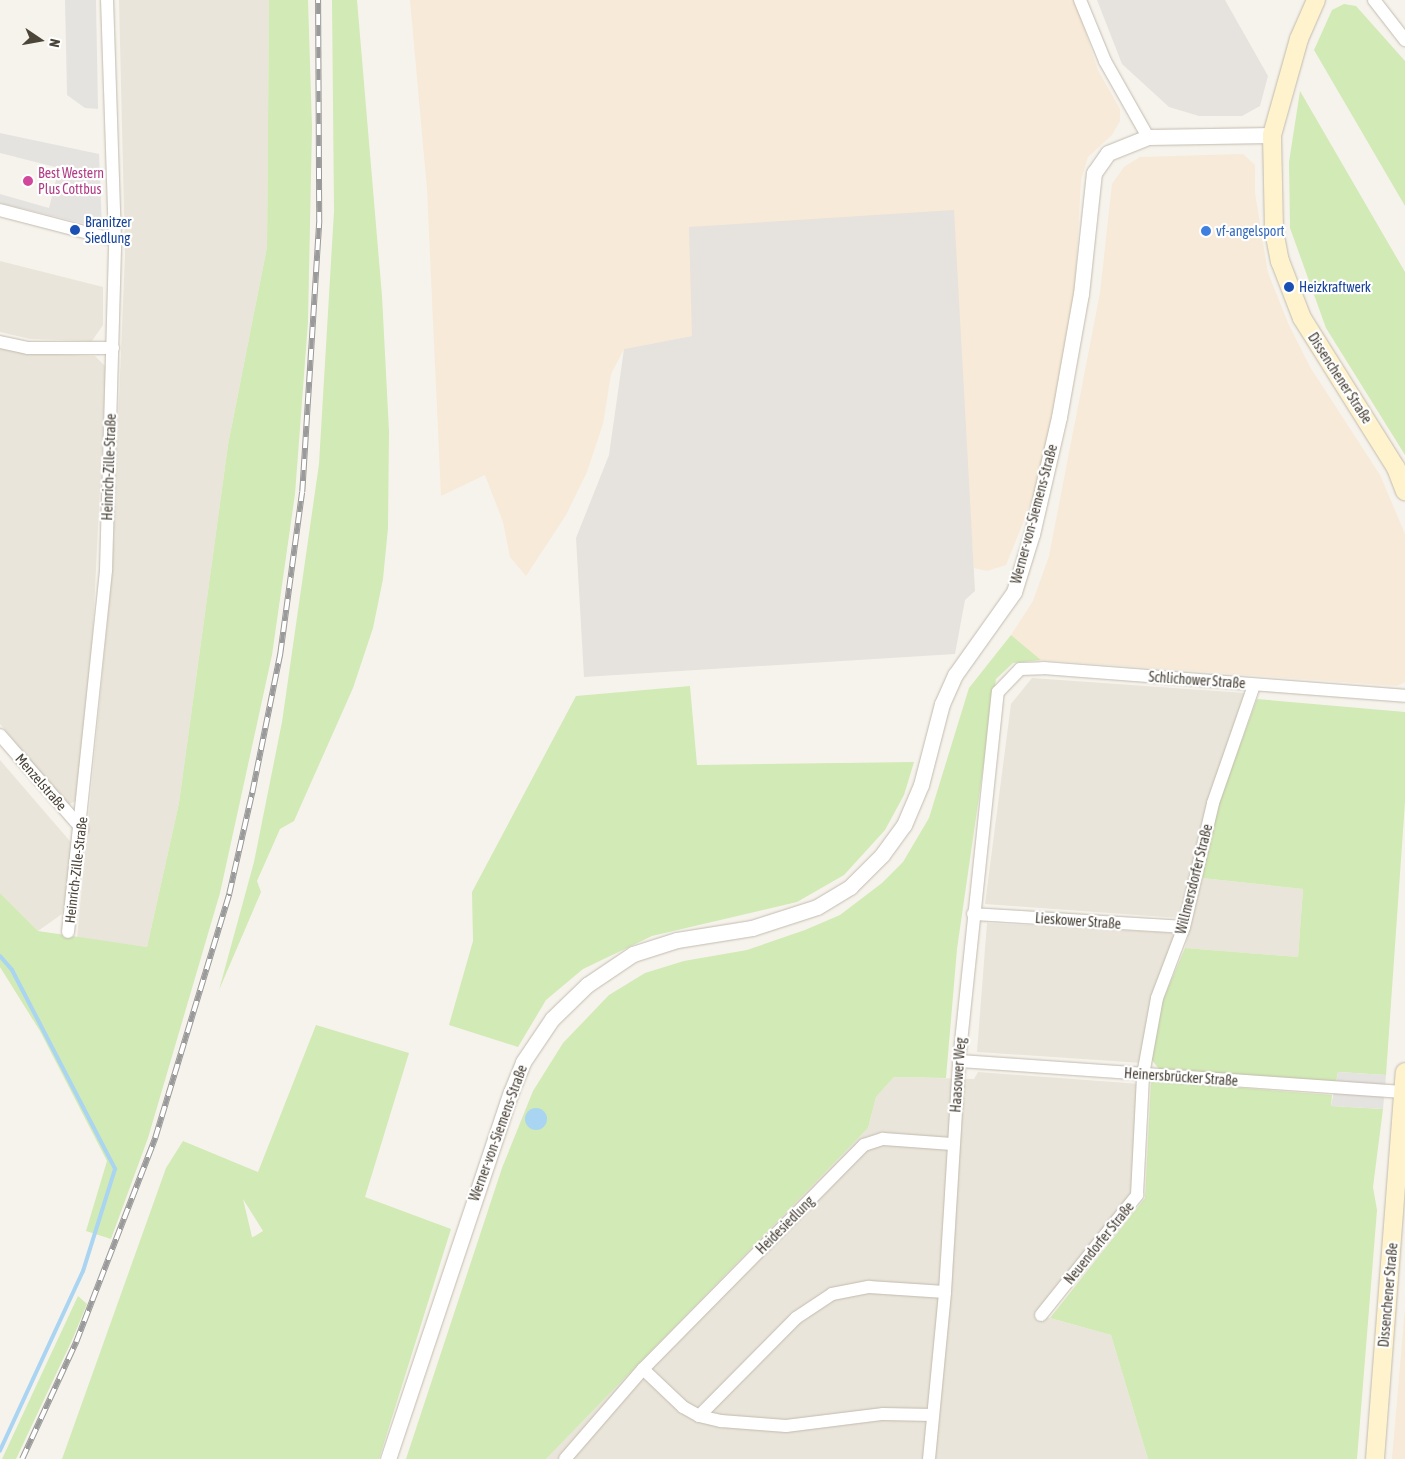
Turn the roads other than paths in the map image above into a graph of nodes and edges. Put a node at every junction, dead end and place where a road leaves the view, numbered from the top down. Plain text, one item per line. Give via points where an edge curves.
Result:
1 (107, 0) edge
2 (1080, 0) edge
3 (1316, 0) edge
4 (1374, 0) edge
5 (1405, 40) edge
6 (1272, 135) junction
7 (1148, 137) junction
8 (0, 210) edge
9 (116, 240) junction
10 (0, 342) edge
11 (113, 348) junction
12 (1405, 491) edge
13 (1254, 685) junction
14 (998, 692) joint
15 (1405, 696) edge
16 (0, 735) edge
17 (82, 829) junction
18 (973, 914) junction
19 (1184, 927) junction
20 (68, 932) dead end
21 (959, 1061) junction
22 (1405, 1072) edge
23 (1143, 1075) junction
24 (1404, 1092) edge
25 (953, 1144) junction
26 (945, 1292) junction
27 (1041, 1315) dead end
28 (642, 1369) junction
29 (932, 1415) junction
30 (698, 1416) junction
31 (388, 1459) edge
32 (565, 1459) edge
33 (929, 1459) edge
34 (1375, 1459) edge

1 - 9 street, Heinrich-Zille-Straße
2 - 7 street via 1105,61
3 - 6 main road, Dissenchener Straße via 1299,39
4 - 5 street
6 - 7 street, Werner-von-Siemens-Straße
6 - 12 main road, Dissenchener Straße via 1274,231 1289,288 1325,359 1364,415
7 - 31 street, Werner-von-Siemens-Straße via 1108,153 1094,173 1078,313 1059,417 1032,534 1014,592 955,675 942,704 921,785 904,825 882,855 850,887 817,907 752,928 677,940 633,954 587,984 552,1019 523,1062 511,1092
8 - 9 street
9 - 11 street, Heinrich-Zille-Straße
10 - 11 street via 28,348
11 - 17 street, Heinrich-Zille-Straße via 106,570
13 - 14 street, Schlichower Straße via 1043,668 1020,669
13 - 15 street, Schlichower Straße
13 - 19 street, Willmersdorfer Straße via 1213,803
14 - 18 street, Haasower Weg
16 - 17 street, Menzelstraße
17 - 20 street, Heinrich-Zille-Straße
18 - 19 street, Lieskower Straße
18 - 21 street, Haasower Weg
19 - 23 street, Willmersdorfer Straße via 1157,998
21 - 23 street, Heinersbrücker Straße
21 - 25 street, Haasower Weg
22 - 24 main road, Dissenchener Straße
23 - 24 street, Heinersbrücker Straße
23 - 27 street, Neuendorfer Straße via 1137,1195
24 - 34 main road, Dissenchener Straße
25 - 26 street, Haasower Weg
25 - 28 street, Heidesiedlung via 883,1139 864,1145
26 - 29 street, Haasower Weg
26 - 30 street via 869,1287 832,1294 796,1318
28 - 30 street
28 - 32 street, Heidesiedlung
29 - 30 street via 883,1414 786,1426
29 - 33 street, Haasower Weg

